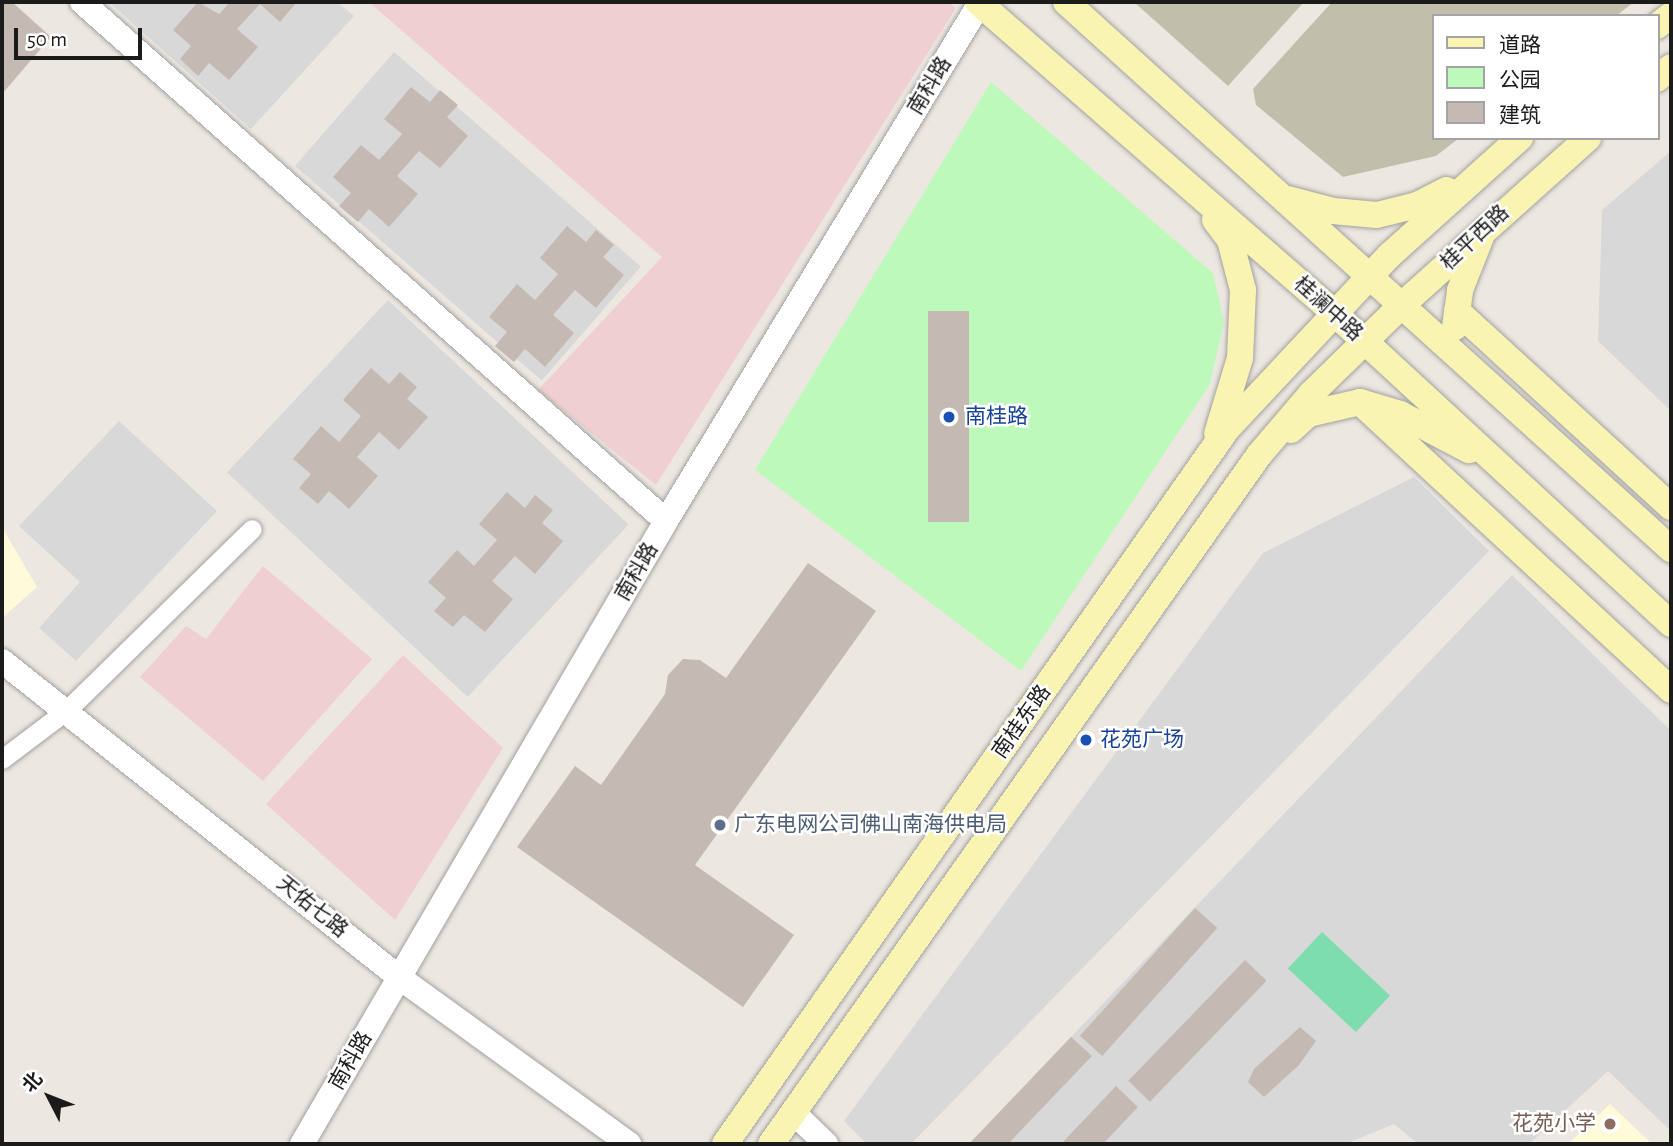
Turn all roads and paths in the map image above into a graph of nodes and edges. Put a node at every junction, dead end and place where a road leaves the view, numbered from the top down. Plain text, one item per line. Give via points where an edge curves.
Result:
1 (82, 2) edge
2 (1066, 2) edge
3 (979, 3) edge
4 (1518, 140) edge
5 (1586, 140) edge
6 (1472, 177) junction
7 (1192, 189) junction
8 (1284, 197) junction
9 (1484, 229) junction
10 (1370, 276) junction
11 (1402, 305) junction
12 (1457, 311) junction
13 (1333, 312) junction
14 (1365, 341) junction
15 (1479, 375) junction
16 (1360, 402) junction
17 (1211, 452) junction
18 (1251, 466) junction
19 (1500, 466) junction
20 (1671, 507) edge
21 (666, 522) junction
22 (252, 529) dead end
23 (1671, 549) edge
24 (1671, 624) edge
25 (2, 661) edge
26 (1671, 690) edge
27 (68, 709) junction
28 (2, 759) edge
29 (400, 978) junction
30 (794, 1112) junction
31 (302, 1144) edge
32 (629, 1144) edge
33 (725, 1144) edge
34 (771, 1144) edge
35 (827, 1144) edge

1 - 21 street
2 - 8 main road
3 - 7 main road, 桂澜中路
3 - 21 street, 南科路
4 - 6 main road
5 - 9 main road, 桂平西路
6 - 8 main road via 1417,205 1377,215 1333,211
6 - 10 main road
7 - 13 main road, 桂澜中路
7 - 17 main road via 1230,240 1242,290 1240,358
8 - 10 main road
9 - 11 main road, 桂平西路
9 - 12 main road via 1460,290
10 - 11 main road
10 - 13 main road
11 - 14 main road, 桂平西路
11 - 15 main road
12 - 15 main road via 1454,333
12 - 20 main road
13 - 14 main road, 桂澜中路
13 - 17 main road, 南桂东路
14 - 18 main road, 南桂东路
14 - 19 main road, 桂澜中路
15 - 23 main road
16 - 18 main road via 1308,414
16 - 19 main road via 1400,414
16 - 26 main road
17 - 33 main road, 南桂东路
18 - 30 main road, 南桂东路
19 - 24 main road, 桂澜中路
21 - 29 street, 南科路
22 - 27 street
25 - 27 street, 天佑七路
27 - 28 street
27 - 29 street, 天佑七路
29 - 31 street, 南科路
29 - 32 street, 天佑七路
30 - 34 main road, 南桂东路
30 - 35 street

